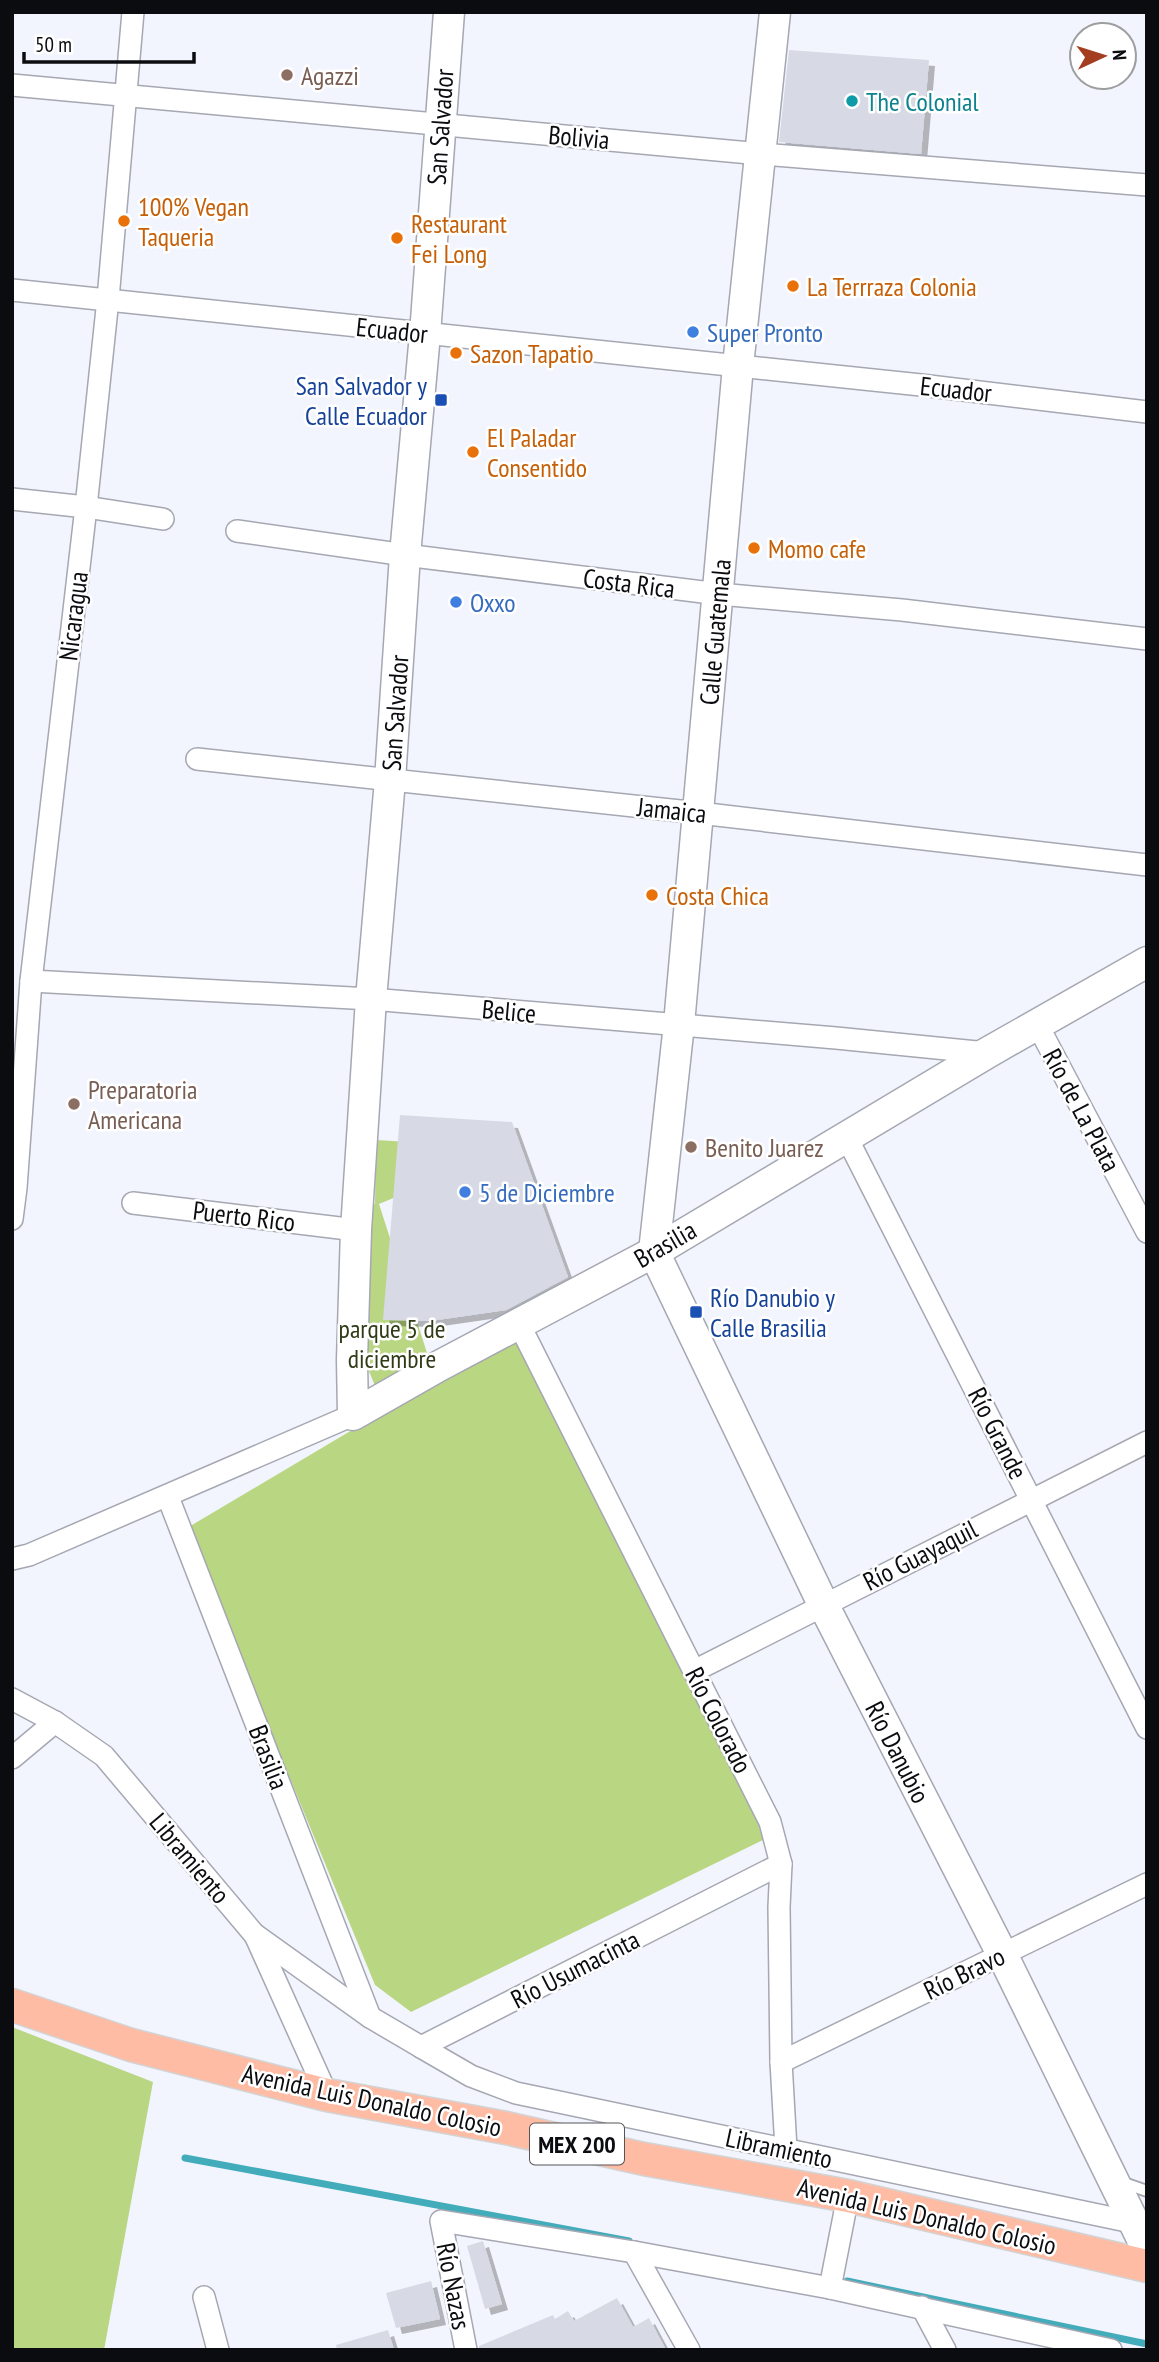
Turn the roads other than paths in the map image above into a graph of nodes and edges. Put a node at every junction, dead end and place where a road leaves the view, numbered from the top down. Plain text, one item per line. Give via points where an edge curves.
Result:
1 (133, 12) edge
2 (449, 12) edge
3 (775, 12) edge
4 (12, 85) edge
5 (126, 96) junction
6 (440, 124) junction
7 (761, 154) junction
8 (1147, 185) edge
9 (12, 290) edge
10 (108, 299) junction
11 (425, 334) junction
12 (738, 366) junction
13 (1147, 412) edge
14 (12, 499) edge
15 (86, 507) junction
16 (163, 519) dead end
17 (237, 531) dead end
18 (405, 555) junction
19 (719, 594) junction
20 (1147, 639) edge
21 (197, 759) dead end
22 (390, 780) junction
23 (699, 813) junction
24 (1147, 864) edge
25 (1147, 962) edge
26 (31, 981) junction
27 (371, 999) junction
28 (679, 1024) junction
29 (1037, 1024) junction
30 (987, 1053) junction
31 (847, 1138) junction
32 (14, 1188) edge
33 (133, 1203) dead end
34 (12, 1219) edge
35 (356, 1230) junction
36 (1147, 1232) edge
37 (654, 1252) junction
38 (519, 1324) junction
39 (353, 1415) junction
40 (1147, 1442) edge
41 (168, 1497) junction
42 (1032, 1499) junction
43 (12, 1559) edge
44 (823, 1604) junction
45 (694, 1671) junction
46 (12, 1699) edge
47 (55, 1722) junction
48 (1147, 1728) edge
49 (12, 1758) edge
50 (781, 1864) junction
51 (1147, 1884) edge
52 (254, 1934) junction
53 (1002, 1954) junction
54 (12, 2005) edge
55 (370, 2017) junction
56 (421, 2047) junction
57 (781, 2062) junction
58 (327, 2095) junction
59 (786, 2149) junction
60 (1112, 2179) junction
61 (1147, 2191) edge
62 (848, 2196) junction
63 (1139, 2224) edge
64 (1147, 2249) edge
65 (634, 2252) junction
66 (1147, 2266) edge
67 (831, 2285) junction
68 (204, 2297) dead end
69 (922, 2306) junction
70 (218, 2350) edge
71 (466, 2350) edge
72 (689, 2350) edge
73 (946, 2350) edge
74 (1111, 2350) edge

1 - 5 street, Nicaragua
2 - 6 street, San Salvador
3 - 7 street, Calle Guatemala
4 - 5 street, Bolivia
5 - 6 street, Bolivia
5 - 10 street, Nicaragua
6 - 7 street, Bolivia
6 - 11 street, San Salvador
7 - 8 street, Bolivia
7 - 12 street, Calle Guatemala
9 - 10 street, Ecuador
10 - 11 street, Ecuador
10 - 15 street, Nicaragua
11 - 12 street, Ecuador
11 - 18 street, San Salvador
12 - 13 street, Ecuador
12 - 19 street, Calle Guatemala
14 - 15 street
15 - 16 street
15 - 26 street, Nicaragua
17 - 18 street, Costa Rica
18 - 19 street, Costa Rica
18 - 22 street, San Salvador
19 - 20 street, Costa Rica
19 - 23 street, Calle Guatemala
21 - 22 street, Jamaica
22 - 23 street, Jamaica
22 - 27 street, San Salvador
23 - 24 street, Jamaica
23 - 28 street, Calle Guatemala
25 - 29 street, Brasilia
26 - 27 street, Belice
26 - 32 street, Nicaragua
27 - 28 street, Belice
27 - 35 street, San Salvador
28 - 30 street, Belice
28 - 37 street, Calle Guatemala
29 - 30 street, Brasilia
29 - 36 street, Río de La Plata
30 - 31 street, Brasilia
31 - 37 street, Brasilia
31 - 42 street, Río Grande
32 - 34 street, Nicaragua
33 - 35 street, Puerto Rico
35 - 39 street, San Salvador
37 - 38 street, Brasilia
37 - 44 street, Río Danubio
38 - 39 street, Brasilia
38 - 45 street, Río Colorado
39 - 41 street, Brasilia
40 - 42 street, Río Guayaquil
41 - 43 street, Brasilia
41 - 55 street, Brasilia
42 - 44 street, Río Guayaquil
42 - 48 street, Río Grande
44 - 45 street, Río Guayaquil
44 - 53 street, Río Danubio
45 - 50 street, Río Colorado via 770,1822
46 - 47 street, Libramiento
47 - 49 street
47 - 52 street, Libramiento via 104,1756
50 - 56 street, Río Usumacinta
50 - 57 street, Río Colorado
51 - 53 street, Río Bravo
52 - 55 street, Libramiento
52 - 58 street
53 - 57 street, Río Bravo
53 - 60 street, Río Danubio
54 - 58 main road, Avenida Luis Donaldo Colosio / MEX 200 via 131,2045
55 - 56 street
56 - 59 street, Libramiento via 471,2076 516,2093
57 - 59 street, Río Colorado
58 - 62 main road, Avenida Luis Donaldo Colosio / MEX 200
59 - 63 street, Libramiento
60 - 61 lane
60 - 63 street, Río Danubio
62 - 66 main road, Avenida Luis Donaldo Colosio / MEX 200
62 - 67 street
63 - 64 street, Río Danubio
65 - 67 street
65 - 71 street, Río Nazas via 441,2221
65 - 72 street
67 - 69 street
68 - 70 street
69 - 73 street
69 - 74 street

